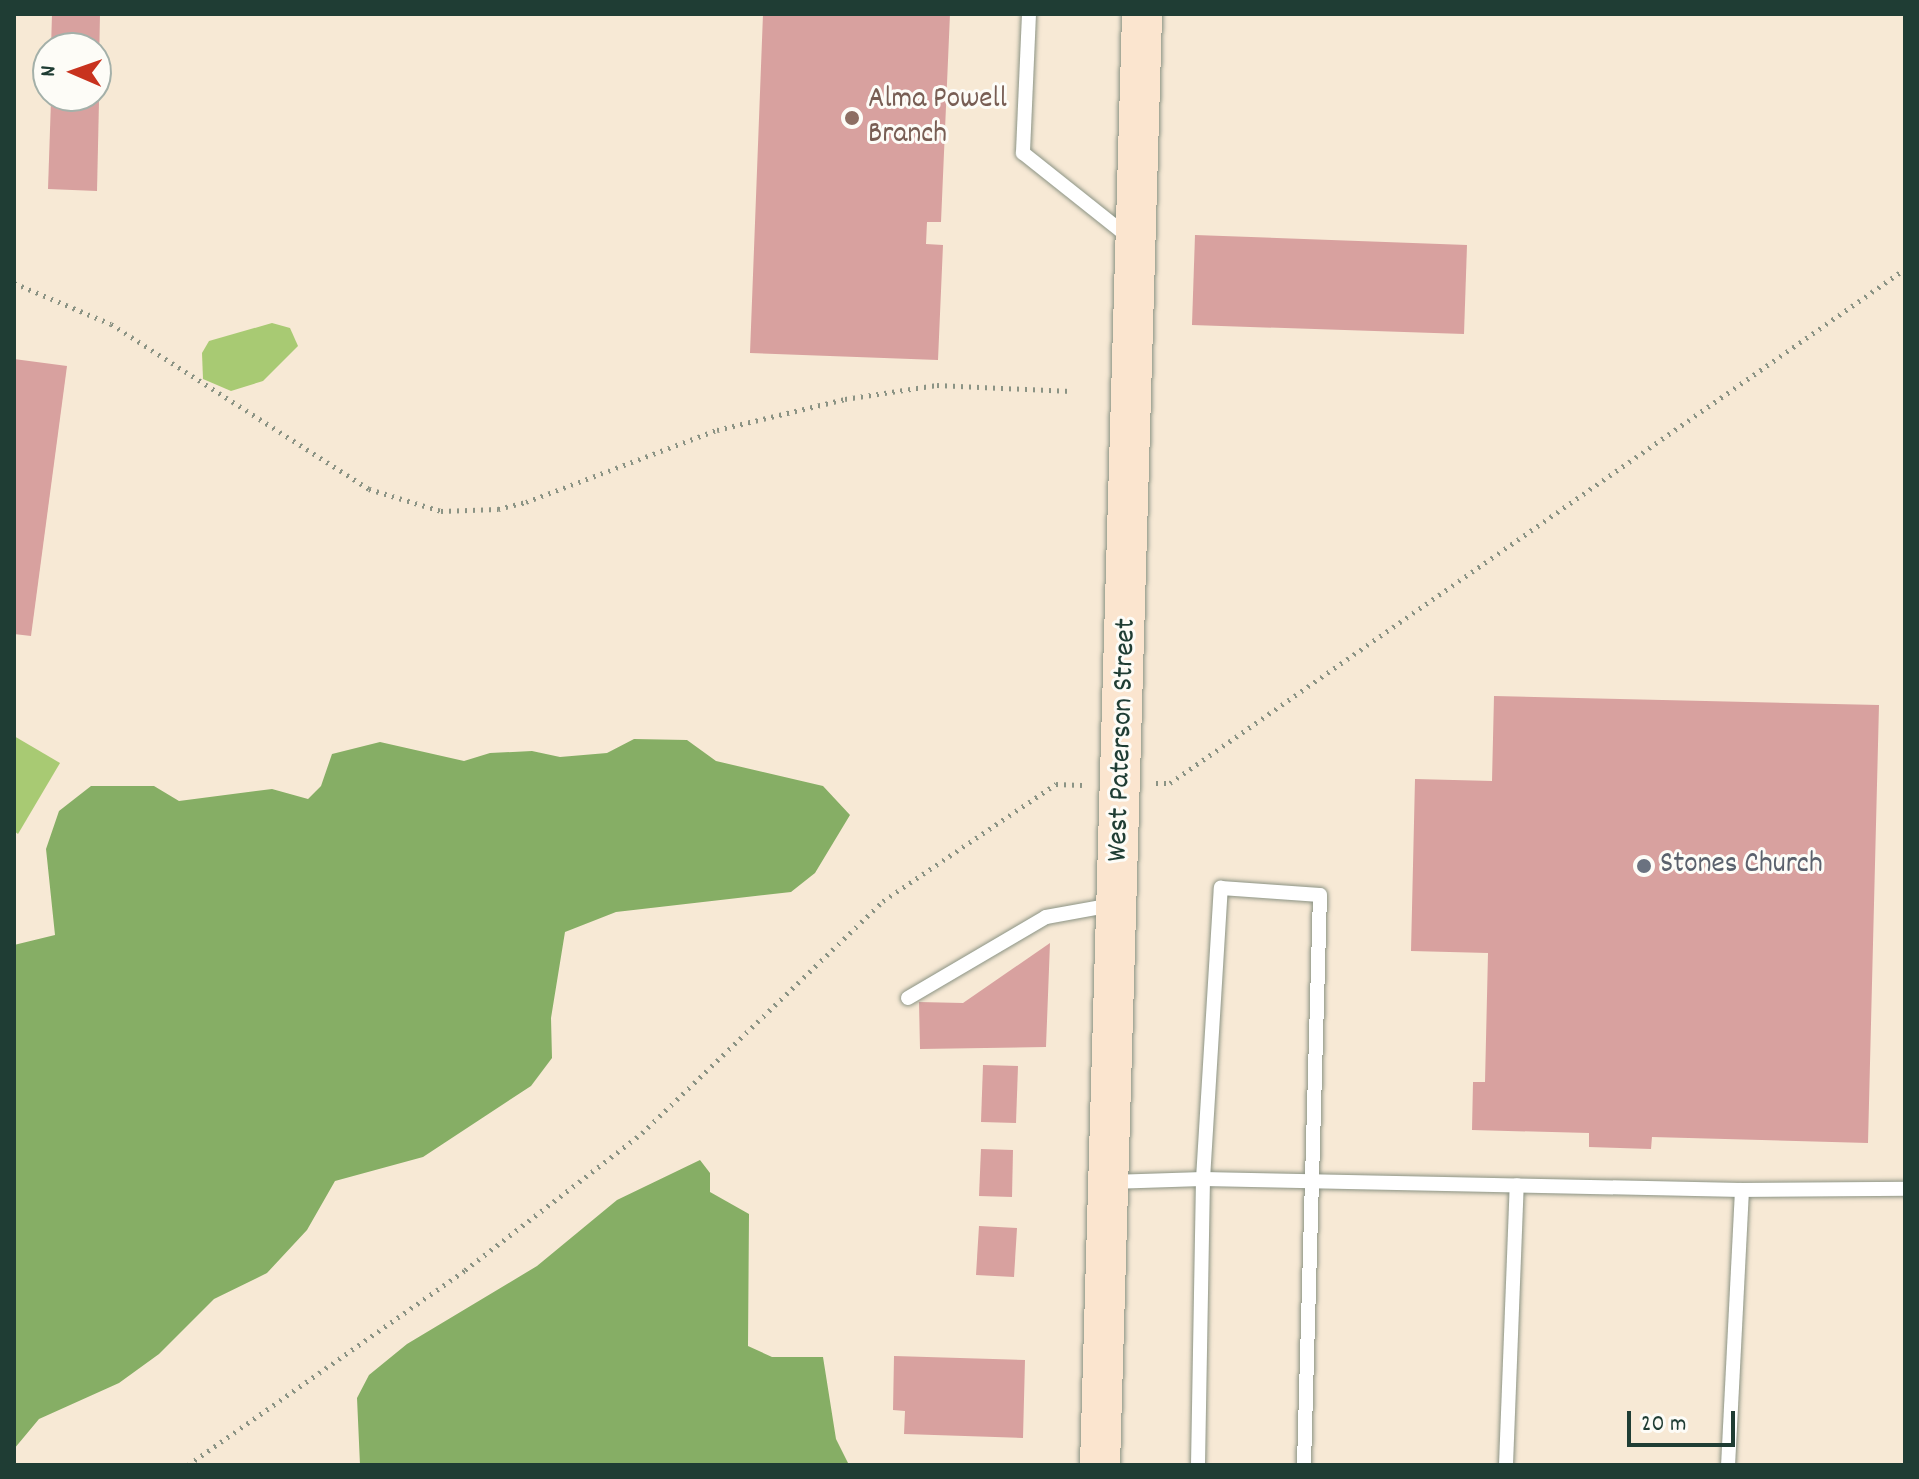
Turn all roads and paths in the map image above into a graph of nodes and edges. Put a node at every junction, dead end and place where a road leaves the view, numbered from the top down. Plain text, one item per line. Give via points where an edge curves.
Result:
1 (1029, 14) edge
2 (1142, 14) edge
3 (1136, 243) junction
4 (1905, 269) edge
5 (14, 283) edge
6 (1071, 391) dead end
7 (1123, 785) junction
8 (1119, 904) junction
9 (908, 998) dead end
10 (1203, 1179) junction
11 (1310, 1181) junction
12 (1110, 1182) junction
13 (1517, 1185) junction
14 (1905, 1189) edge
15 (1742, 1190) junction
16 (188, 1465) edge
17 (1100, 1465) edge
18 (1198, 1465) edge
19 (1304, 1465) edge
20 (1506, 1465) edge
21 (1728, 1465) edge

1 - 3 lane via 1023,153
2 - 3 street, West Paterson Street
3 - 7 street, West Paterson Street
4 - 7 path via 1170,783
5 - 6 path via 111,324 369,489 441,511 498,509 526,502 717,430 845,399 937,385
7 - 8 street, West Paterson Street
7 - 16 path via 1056,784 883,901 642,1133 465,1270
8 - 9 lane via 1046,917
8 - 12 street, West Paterson Street
10 - 11 lane
10 - 11 lane via 1221,888 1320,895
10 - 12 lane
10 - 18 lane
11 - 13 lane
11 - 19 lane
12 - 17 street, West Paterson Street
13 - 15 lane
13 - 20 lane
14 - 15 lane
15 - 21 lane

